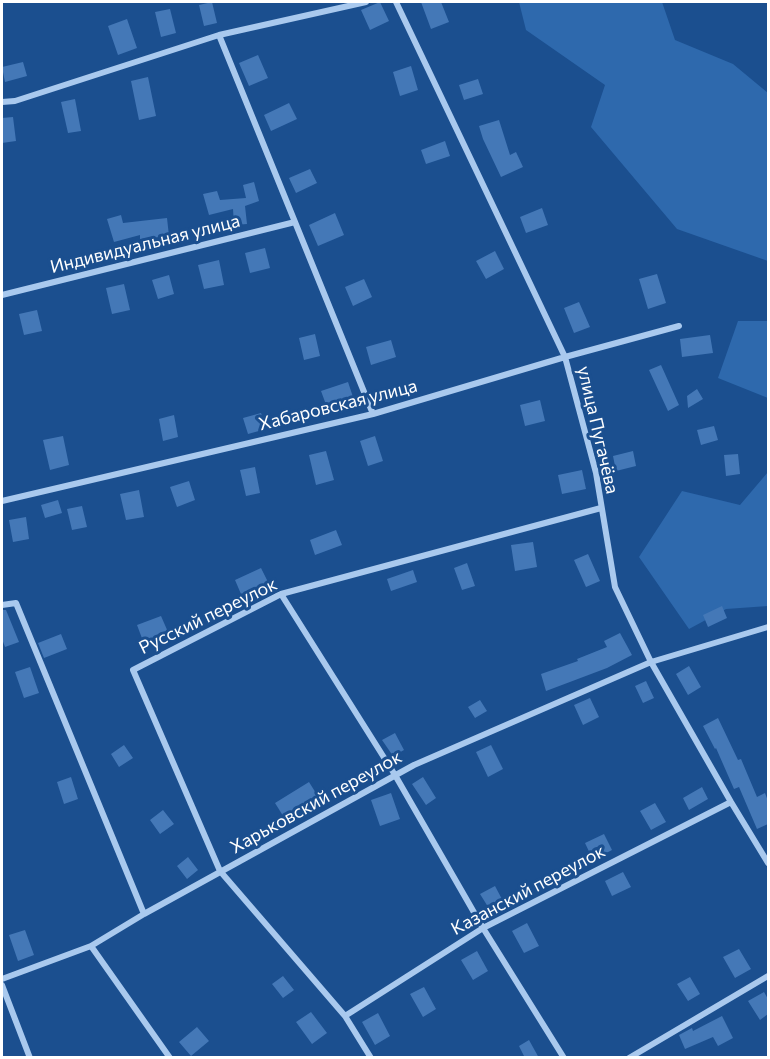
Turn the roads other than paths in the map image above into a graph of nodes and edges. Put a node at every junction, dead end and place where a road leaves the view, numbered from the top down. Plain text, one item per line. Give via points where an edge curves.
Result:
1 (366, 2) edge
2 (396, 2) edge
3 (219, 35) junction
4 (2, 102) edge
5 (295, 222) junction
6 (2, 295) edge
7 (679, 326) dead end
8 (565, 357) junction
9 (373, 414) junction
10 (2, 501) edge
11 (601, 508) junction
12 (281, 594) junction
13 (2, 605) edge
14 (768, 627) edge
15 (651, 662) junction
16 (396, 775) junction
17 (731, 802) junction
18 (768, 863) edge
19 (220, 871) junction
20 (144, 914) junction
21 (483, 927) junction
22 (91, 946) junction
23 (768, 976) edge
24 (2, 979) edge
25 (2, 985) edge
26 (345, 1016) junction
27 (30, 1058) edge
28 (170, 1058) edge
29 (371, 1058) edge
30 (564, 1058) edge
31 (629, 1058) edge

1 - 3 street
2 - 8 street, улица Пугачёва
3 - 4 street
3 - 5 street
5 - 6 street, Индивидуальная улица
5 - 9 street
7 - 8 street, Хабаровская улица
8 - 9 street, Хабаровская улица
8 - 11 street, улица Пугачёва via 596,473
9 - 10 street, Хабаровская улица
11 - 12 street, Русский переулок
11 - 15 street, улица Пугачёва via 615,587
12 - 16 street
12 - 19 street, Русский переулок via 133,670
13 - 20 street via 16,603
14 - 15 street, Харьковский переулок
15 - 16 street, Харьковский переулок
15 - 17 street, улица Пугачёва
16 - 19 street, Харьковский переулок
16 - 21 street
17 - 18 street, улица Пугачёва
17 - 21 street, Казанский переулок
19 - 20 street, Харьковский переулок
19 - 26 street, Русский переулок
20 - 22 street, Харьковский переулок
21 - 26 street, Казанский переулок
21 - 30 street
22 - 24 street, Харьковский переулок
22 - 28 street
23 - 31 street
25 - 27 street
26 - 29 street, Русский переулок

